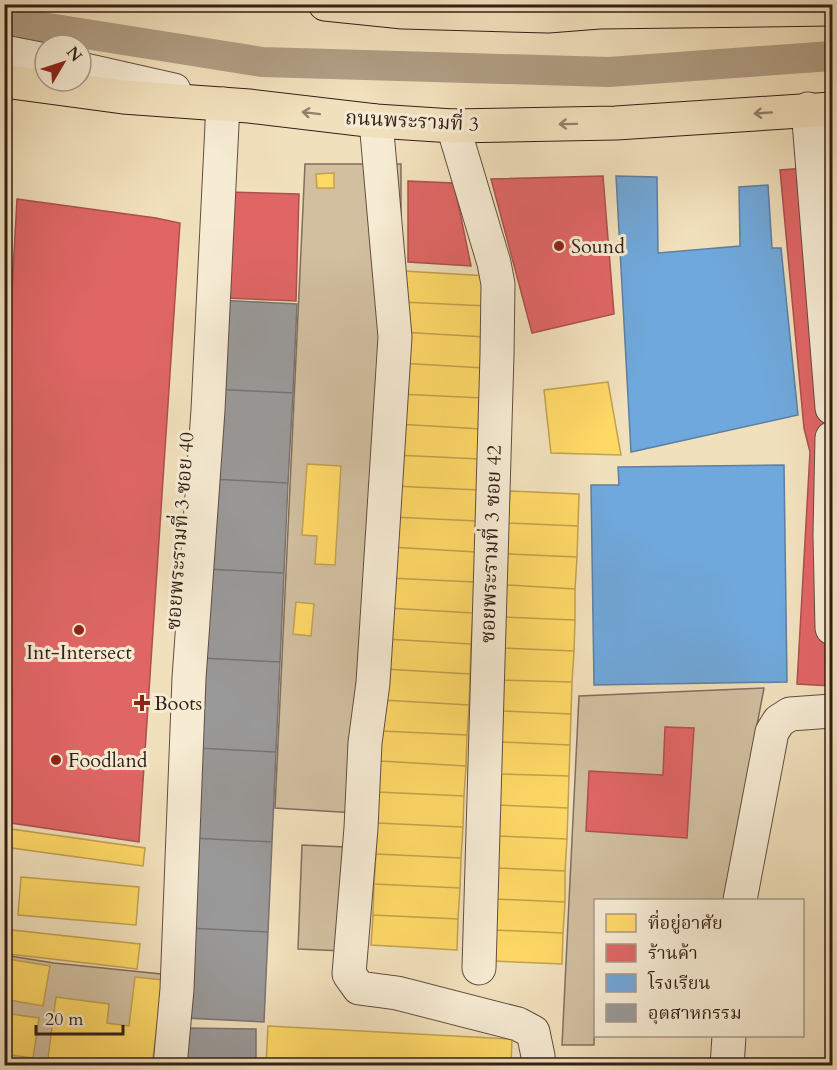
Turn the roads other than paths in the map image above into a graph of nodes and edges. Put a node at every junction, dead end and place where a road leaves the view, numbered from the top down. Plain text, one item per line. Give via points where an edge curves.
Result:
1 (325, 4) edge
2 (803, 4) edge
3 (376, 7) edge
4 (678, 8) edge
5 (832, 9) edge
6 (546, 10) edge
7 (765, 10) junction
8 (4, 52) edge
9 (33, 58) edge
10 (93, 72) edge
11 (4, 81) edge
12 (225, 104) junction
13 (824, 108) edge
14 (376, 121) junction
15 (453, 126) junction
16 (832, 408) edge
17 (832, 438) edge
18 (832, 628) edge
19 (832, 711) edge
20 (740, 899) edge
21 (156, 959) dead end
22 (479, 968) dead end
23 (729, 1037) edge
24 (170, 1065) edge
25 (538, 1065) edge
26 (727, 1065) edge

1 - 3 main road
2 - 7 main road
3 - 6 main road via 403,12
4 - 6 main road
4 - 7 main road
5 - 7 main road
8 - 9 street
10 - 12 street
11 - 12 main road, ถนนพระรามที่ 3 via 123,97
14 -> 12 main road, ถนนพระรามที่ 3
12 - 21 street, ซอยพระรามที่ 3 ซอย 40 via 201,204 157,884
12 - 24 street via 189,678 177,989
13 -> 15 main road, ถนนพระรามที่ 3 via 616,123
13 - 16 street
14 - 15 main road, ถนนพระรามที่ 3
14 - 25 street via 395,337 349,974 359,988 397,993 518,1024 533,1032
15 - 22 street, ซอยพระรามที่ 3 ซอย 42 via 498,284
17 - 18 street
19 - 20 street via 789,714 772,732
23 - 26 street

